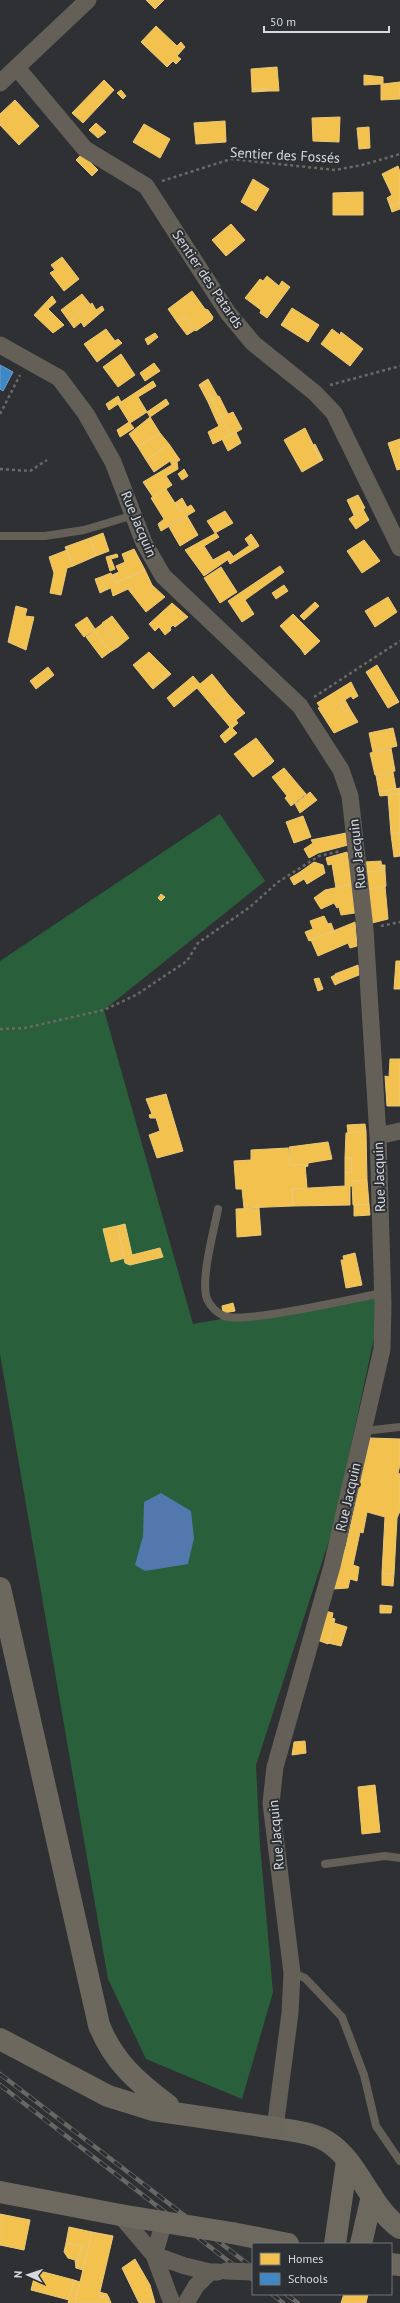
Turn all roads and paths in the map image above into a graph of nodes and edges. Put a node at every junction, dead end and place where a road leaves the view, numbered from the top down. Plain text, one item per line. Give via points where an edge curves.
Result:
1 (88, 0) edge
2 (17, 68) junction
3 (0, 83) edge
4 (400, 154) edge
5 (146, 186) junction
6 (0, 345) edge
7 (28, 360) junction
8 (400, 366) edge
9 (315, 393) junction
10 (0, 414) edge
11 (46, 460) dead end
12 (0, 469) edge
13 (135, 514) junction
14 (0, 536) edge
15 (400, 548) edge
16 (400, 641) edge
17 (300, 706) junction
18 (357, 846) junction
19 (0, 1029) edge
20 (400, 1131) edge
21 (378, 1136) junction
22 (218, 1209) dead end
23 (383, 1293) junction
24 (400, 1427) edge
25 (364, 1431) junction
26 (0, 1588) edge
27 (400, 1858) edge
28 (325, 1864) dead end
29 (292, 1973) junction
30 (0, 2027) edge
31 (0, 2039) edge
32 (168, 2104) junction
33 (198, 2116) junction
34 (274, 2128) junction
35 (347, 2161) junction
36 (400, 2161) edge
37 (0, 2192) edge
38 (372, 2196) junction
39 (120, 2215) junction
40 (164, 2222) junction
41 (400, 2228) edge
42 (283, 2243) edge
43 (335, 2243) edge
44 (361, 2243) edge
45 (154, 2254) junction
46 (218, 2272) junction
47 (252, 2272) edge
48 (172, 2303) edge
49 (186, 2303) edge

1 - 2 street
2 - 3 street
2 - 5 street, Sentier des Patards via 85,149
4 - 5 path, Sentier des Fossés via 362,166 335,170 231,159
5 - 9 street, Sentier des Patards via 228,313 253,343
6 - 7 street, Rue Jacquin
7 - 10 path
7 - 13 street, Rue Jacquin via 59,378 86,414 113,462
8 - 9 path via 336,382
9 - 15 street, Sentier des Patards via 334,413
11 - 12 path via 30,471
13 - 14 lane via 84,530 45,536
13 - 17 street, Rue Jacquin via 144,542 163,576
16 - 17 path
17 - 18 street, Rue Jacquin via 341,770 350,796
18 - 19 path via 319,856 278,882 250,907 198,943 187,961 136,995 104,1010 25,1028
18 - 21 street, Rue Jacquin
20 - 21 street
21 - 23 street, Rue Jacquin
22 - 23 lane via 205,1278 205,1292 213,1308 224,1316 252,1317
23 - 25 street, Rue Jacquin via 382,1349
24 - 25 lane
25 - 29 street, Rue Jacquin via 332,1566 275,1767 271,1803
26 - 32 highway via 99,2025 110,2050 128,2073
27 - 28 lane via 385,1856
29 - 34 street, Rue Jacquin via 290,2013
29 - 36 lane via 305,1978 342,2017 364,2075 376,2126
30 - 32 highway via 76,2072
31 - 33 highway via 108,2096 153,2110
32 - 33 highway
33 - 34 highway
34 - 35 main road via 314,2135 328,2142
35 - 38 main road
35 - 43 main road
37 - 39 main road
38 - 41 main road via 385,2216
38 - 44 main road
39 - 40 main road, bridge
39 - 45 street
40 - 42 main road, bridge
40 - 45 street
45 - 46 street via 185,2266
45 - 48 street
46 - 47 street, bridge
46 - 49 street via 196,2286

